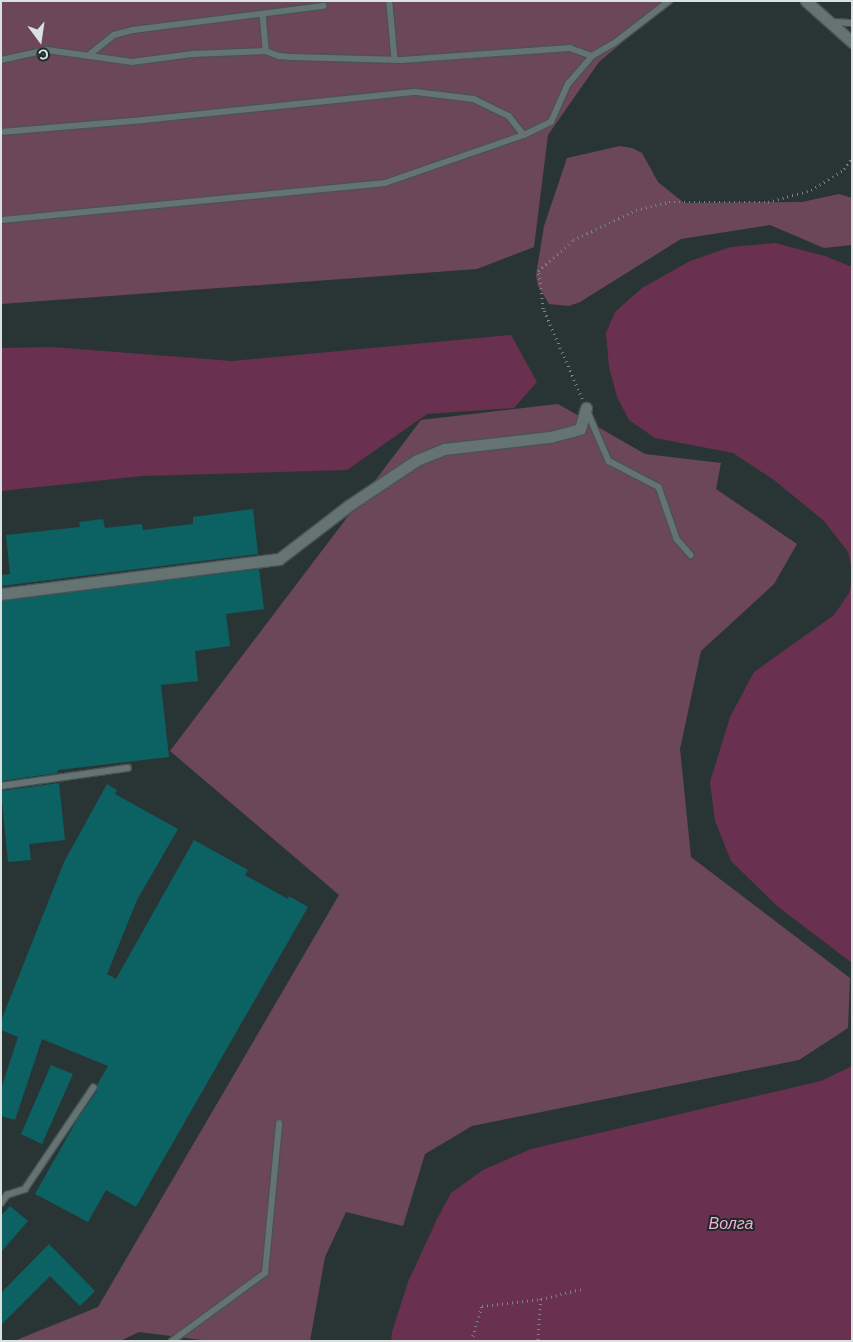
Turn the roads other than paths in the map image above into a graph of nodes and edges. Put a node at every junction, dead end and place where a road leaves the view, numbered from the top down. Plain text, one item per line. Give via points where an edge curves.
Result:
1 (669, 1) edge
2 (806, 1) edge
3 (390, 4) dead end
4 (323, 6) dead end
5 (263, 14) junction
6 (828, 22) junction
7 (852, 23) edge
8 (852, 42) edge
9 (266, 51) junction
10 (88, 56) junction
11 (592, 56) junction
12 (1, 60) edge
13 (395, 60) junction
14 (1, 132) edge
15 (524, 135) junction
16 (1, 220) edge
17 (586, 408) joint
18 (691, 555) dead end
19 (1, 594) edge
20 (128, 768) dead end
21 (1, 786) edge
22 (93, 1088) dead end
23 (279, 1124) dead end
24 (1, 1203) edge
25 (172, 1341) edge

1 - 11 lane via 616,42
2 - 6 street
3 - 13 lane
4 - 5 lane
5 - 9 lane
5 - 10 lane via 133,30 114,35
6 - 7 lane
6 - 8 street
9 - 10 lane via 194,54 132,62
9 - 13 lane via 292,57
10 - 12 lane via 46,50
11 - 13 lane via 570,48
11 - 15 lane via 568,84 551,122
14 - 15 lane via 416,92 474,98 509,116
15 - 16 lane via 385,183
17 - 18 lane via 609,460 660,487 677,539
17 - 19 street via 580,428 572,431 550,437 444,449 417,460 348,506 279,559
20 - 21 lane
22 - 24 lane via 24,1189 7,1195
23 - 25 lane via 265,1273

